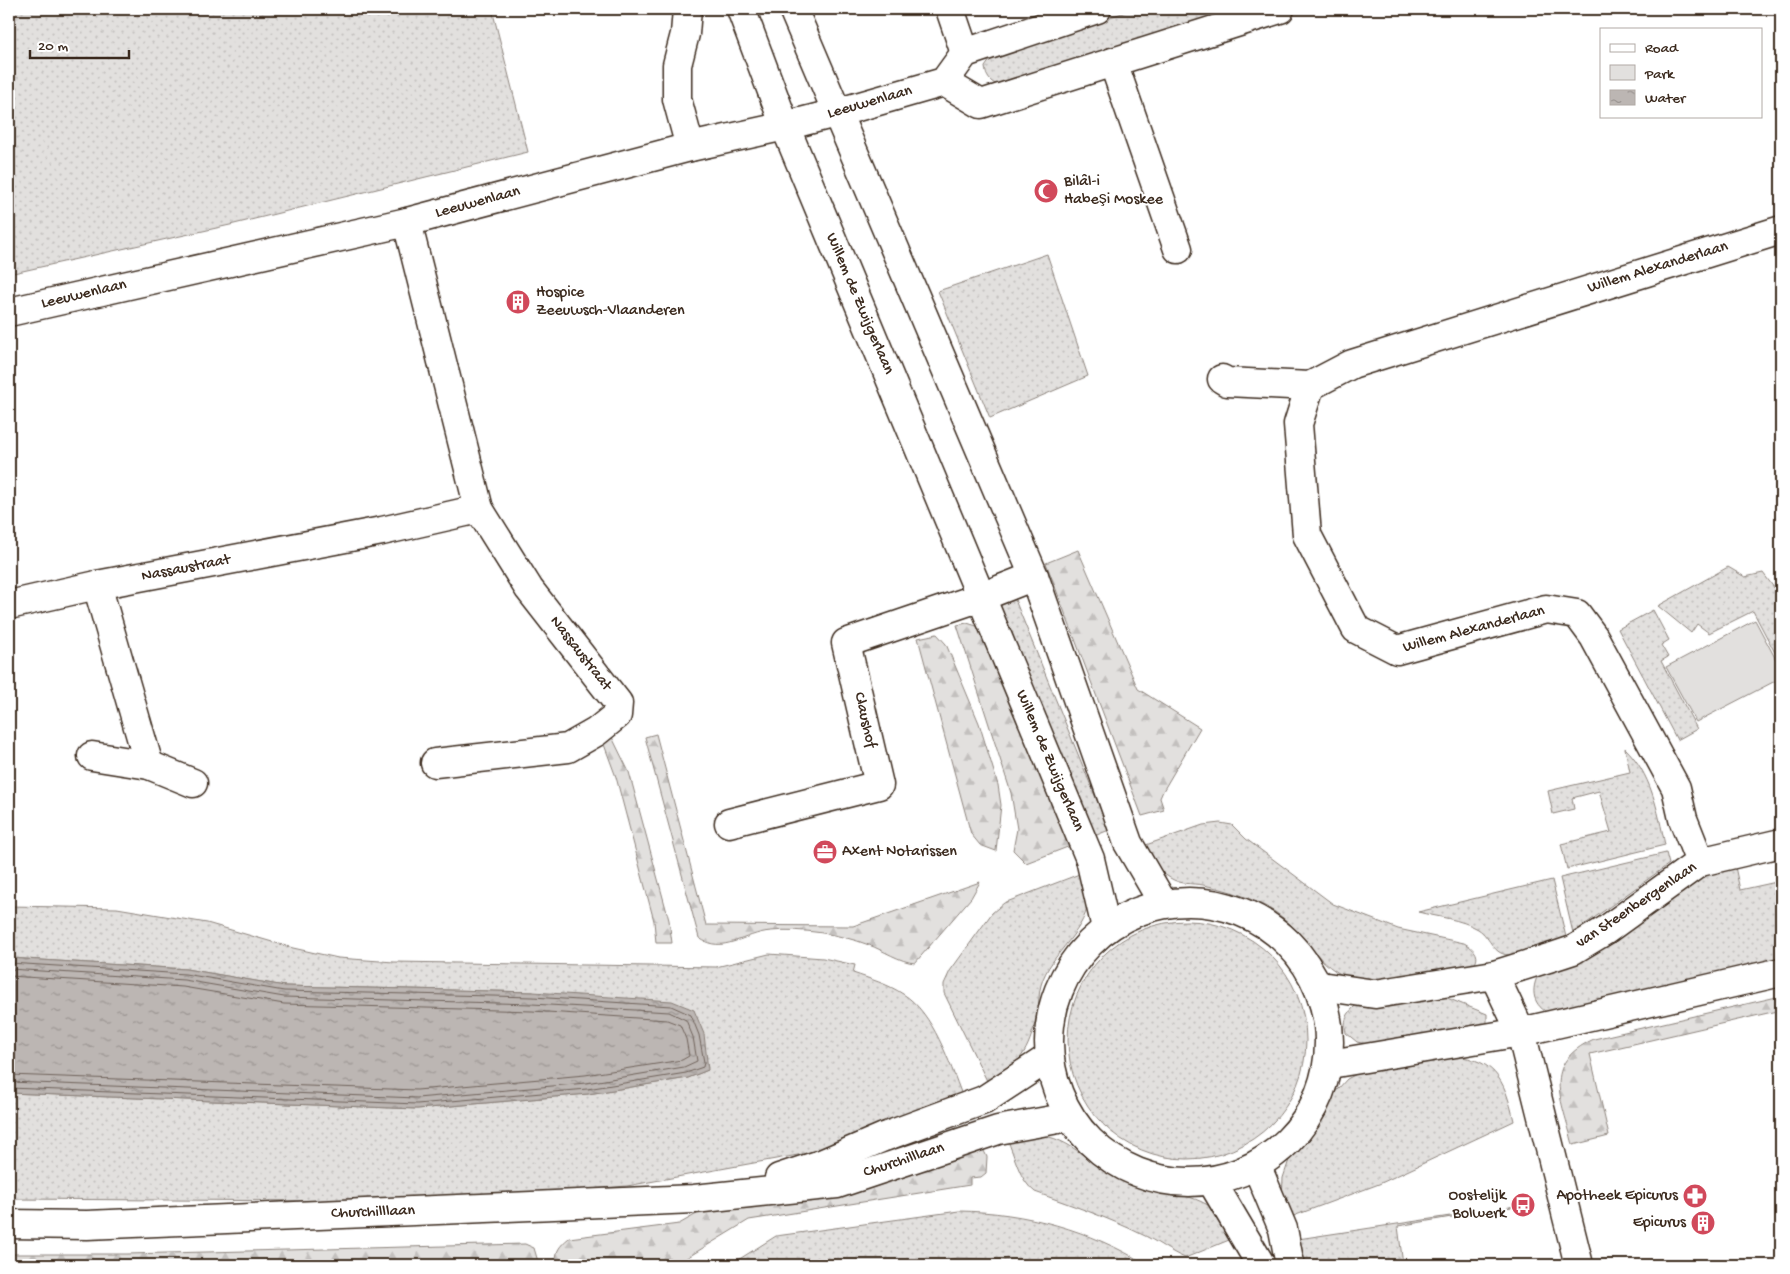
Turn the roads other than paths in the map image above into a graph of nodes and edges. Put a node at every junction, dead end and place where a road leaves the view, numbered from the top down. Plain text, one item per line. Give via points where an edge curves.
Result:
1 (687, 9) edge
2 (741, 9) edge
3 (792, 9) edge
4 (950, 9) edge
5 (1097, 9) edge
6 (1270, 10) edge
7 (965, 53) junction
8 (1113, 62) junction
9 (944, 82) junction
10 (836, 113) junction
11 (785, 126) junction
12 (690, 147) junction
13 (407, 222) junction
14 (1781, 230) edge
15 (1178, 249) dead end
16 (9, 312) edge
17 (1222, 379) dead end
18 (1310, 386) junction
19 (480, 509) junction
20 (1034, 576) junction
21 (97, 586) junction
22 (981, 597) junction
23 (9, 605) edge
24 (92, 756) dead end
25 (435, 762) dead end
26 (149, 765) junction
27 (193, 784) dead end
28 (728, 823) dead end
29 (1781, 842) edge
30 (1700, 862) junction
31 (1163, 903) junction
32 (1106, 928) junction
33 (1781, 972) edge
34 (1494, 974) junction
35 (1320, 986) junction
36 (1520, 1032) junction
37 (1048, 1058) junction
38 (1330, 1064) junction
39 (1069, 1117) junction
40 (1257, 1167) junction
41 (1212, 1182) junction
42 (737, 1192) junction
43 (9, 1224) edge
44 (1261, 1265) edge
45 (1290, 1265) edge
46 (1579, 1265) edge

1 - 12 street via 686,34 677,74 678,99
2 - 11 street, Willem de Zwijgerlaan
3 - 10 street
4 - 7 street
5 - 7 street
6 - 8 street
7 - 9 street
8 - 9 street via 981,104
8 - 15 street
9 - 10 street, Leeuwenlaan
10 - 11 street, Leeuwenlaan
10 - 20 street
11 - 12 street, Leeuwenlaan
11 - 22 street, Willem de Zwijgerlaan
12 - 13 street, Leeuwenlaan
13 - 16 street, Leeuwenlaan
13 - 19 street, Nassaustraat
14 - 18 street, Willem Alexanderlaan via 1352,364
17 - 18 street via 1227,382
18 - 30 street, Willem Alexanderlaan via 1298,424 1307,535 1356,629 1396,650 1546,609 1577,614 1594,637 1676,788 1683,819
19 - 21 street, Nassaustraat
19 - 25 street, Nassaustraat via 529,589 618,703 617,715 568,748
20 - 22 street
20 - 31 street via 1128,843
21 - 23 street, Nassaustraat
21 - 26 street
22 - 28 street, Claushof via 846,643 879,785
22 - 32 street, Willem de Zwijgerlaan via 1090,860
24 - 26 street
26 - 27 street
29 - 30 street, van Steenbergenlaan
30 - 34 street, van Steenbergenlaan via 1606,930 1572,950
31 - 32 street via 1133,912
31 - 35 street via 1226,906 1282,936
32 - 37 street via 1079,954 1060,985 1049,1020
33 - 36 street
34 - 35 street, van Steenbergenlaan via 1375,994
34 - 36 street
35 - 38 street via 1330,1024
36 - 38 street
36 - 46 street
37 - 39 street via 1052,1078
37 - 42 street, Churchilllaan via 984,1100 821,1164
38 - 40 street via 1305,1124
39 - 41 street via 1106,1157 1156,1180
39 - 42 street, Churchilllaan via 998,1130 837,1184
40 - 41 street
40 - 45 street via 1283,1229
41 - 44 street
42 - 43 street, Churchilllaan via 694,1198 553,1206 87,1225

